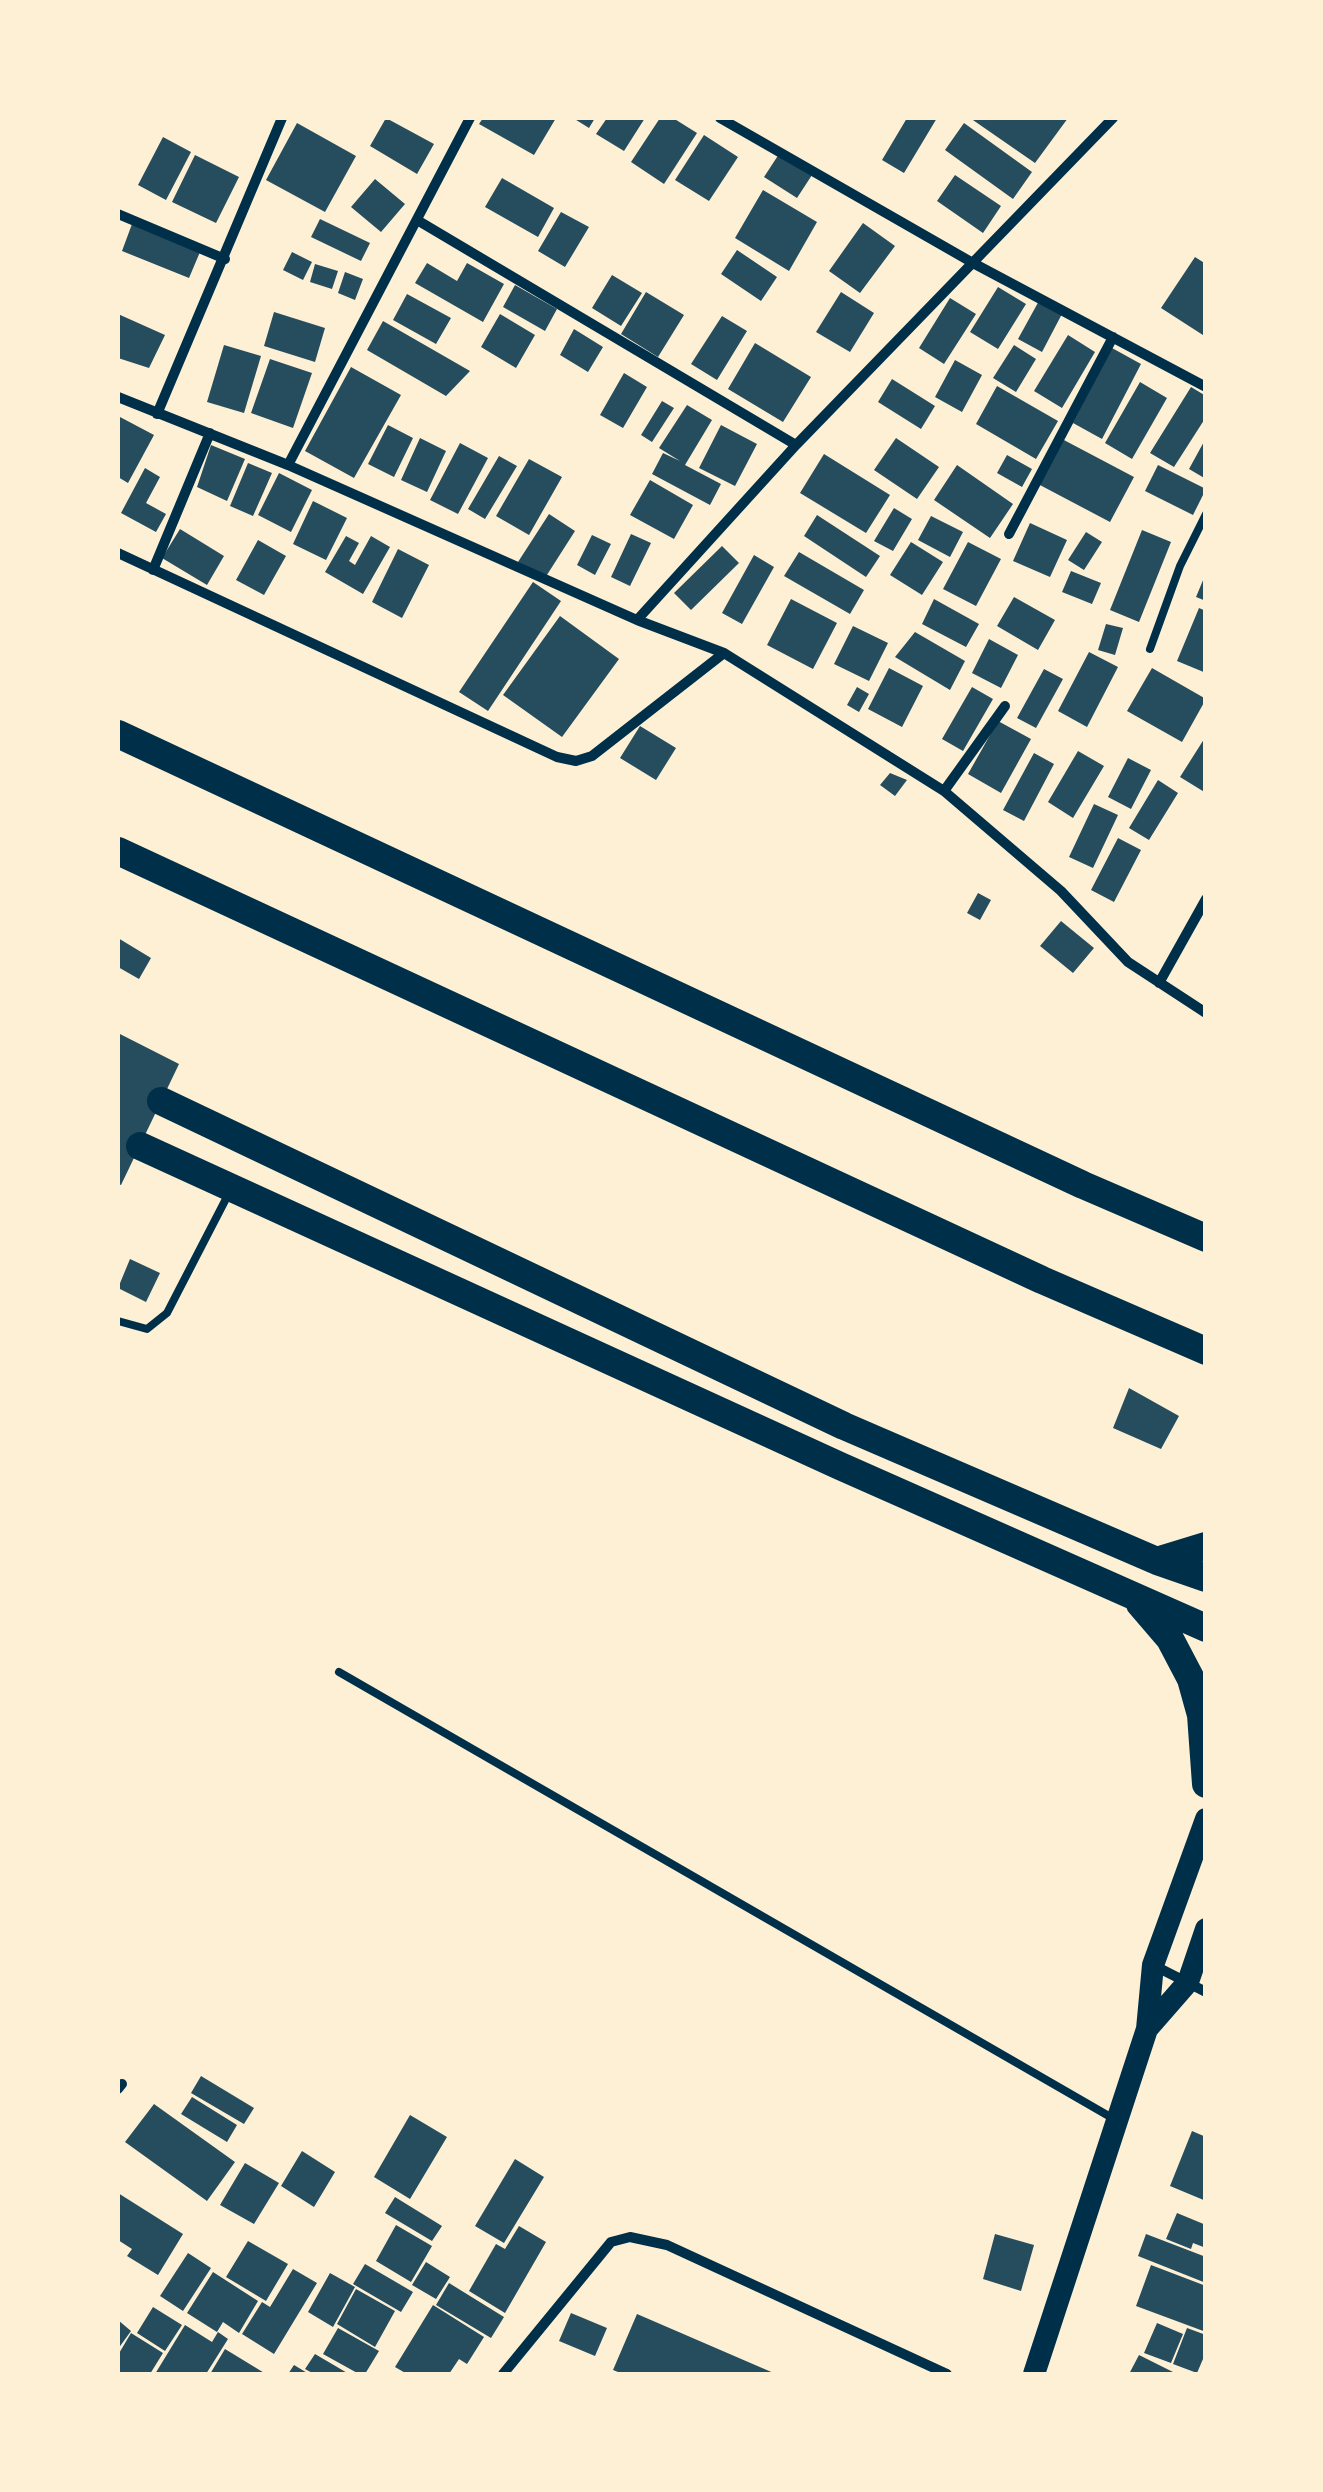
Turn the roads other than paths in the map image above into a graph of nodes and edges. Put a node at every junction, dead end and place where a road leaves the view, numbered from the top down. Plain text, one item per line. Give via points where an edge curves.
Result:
1 (282, 118) edge
2 (470, 118) edge
3 (720, 118) edge
4 (1112, 118) edge
5 (118, 214) edge
6 (418, 220) junction
7 (225, 259) junction
8 (974, 263) junction
9 (1113, 336) junction
10 (1206, 387) edge
11 (118, 397) edge
12 (157, 414) junction
13 (210, 434) junction
14 (796, 445) junction
15 (288, 465) junction
16 (1206, 514) edge
17 (1009, 534) dead end
18 (118, 554) edge
19 (153, 570) junction
20 (637, 620) junction
21 (1150, 650) dead end
22 (724, 653) junction
23 (1006, 706) dead end
24 (118, 734) edge
25 (944, 791) junction
26 (118, 851) edge
27 (1206, 898) edge
28 (1159, 984) junction
29 (1206, 1013) edge
30 (161, 1101) dead end
31 (140, 1146) dead end
32 (231, 1189) junction
33 (1206, 1238) edge
34 (118, 1321) edge
35 (1206, 1351) edge
36 (1206, 1546) edge
37 (1156, 1561) junction
38 (1206, 1578) edge
39 (1133, 1597) junction
40 (1206, 1628) edge
41 (339, 1672) dead end
42 (1206, 1784) edge
43 (1201, 1829) edge
44 (1206, 1929) edge
45 (1152, 1965) junction
46 (1197, 1987) edge
47 (1148, 2030) junction
48 (1118, 2121) junction
49 (503, 2374) edge
50 (947, 2374) edge
51 (1034, 2374) edge

1 - 7 street
2 - 6 street
3 - 8 street
4 - 8 street
5 - 7 street
6 - 14 street
6 - 15 street
7 - 12 street
8 - 9 street
8 - 14 street
9 - 10 street
9 - 17 street
11 - 12 street
12 - 13 street
13 - 15 street
13 - 19 street
14 - 20 street
15 - 20 street
16 - 21 lane
18 - 19 street
19 - 22 street via 576,761 592,756
20 - 22 street
22 - 25 street
23 - 25 street
24 - 33 highway
25 - 28 street
26 - 35 highway
27 - 28 street
28 - 29 street
30 - 37 highway via 844,1426
31 - 32 highway
32 - 34 lane via 167,1312 147,1329
32 - 39 highway
36 - 37 highway
37 - 38 highway
39 - 40 highway
39 - 42 highway via 1170,1638 1190,1679 1201,1715
41 - 48 lane
43 - 45 main road
44 - 46 main road
45 - 46 street
45 - 47 main road
46 - 47 main road
47 - 48 main road
48 - 51 main road
49 - 50 street via 611,2242 630,2237 667,2245

